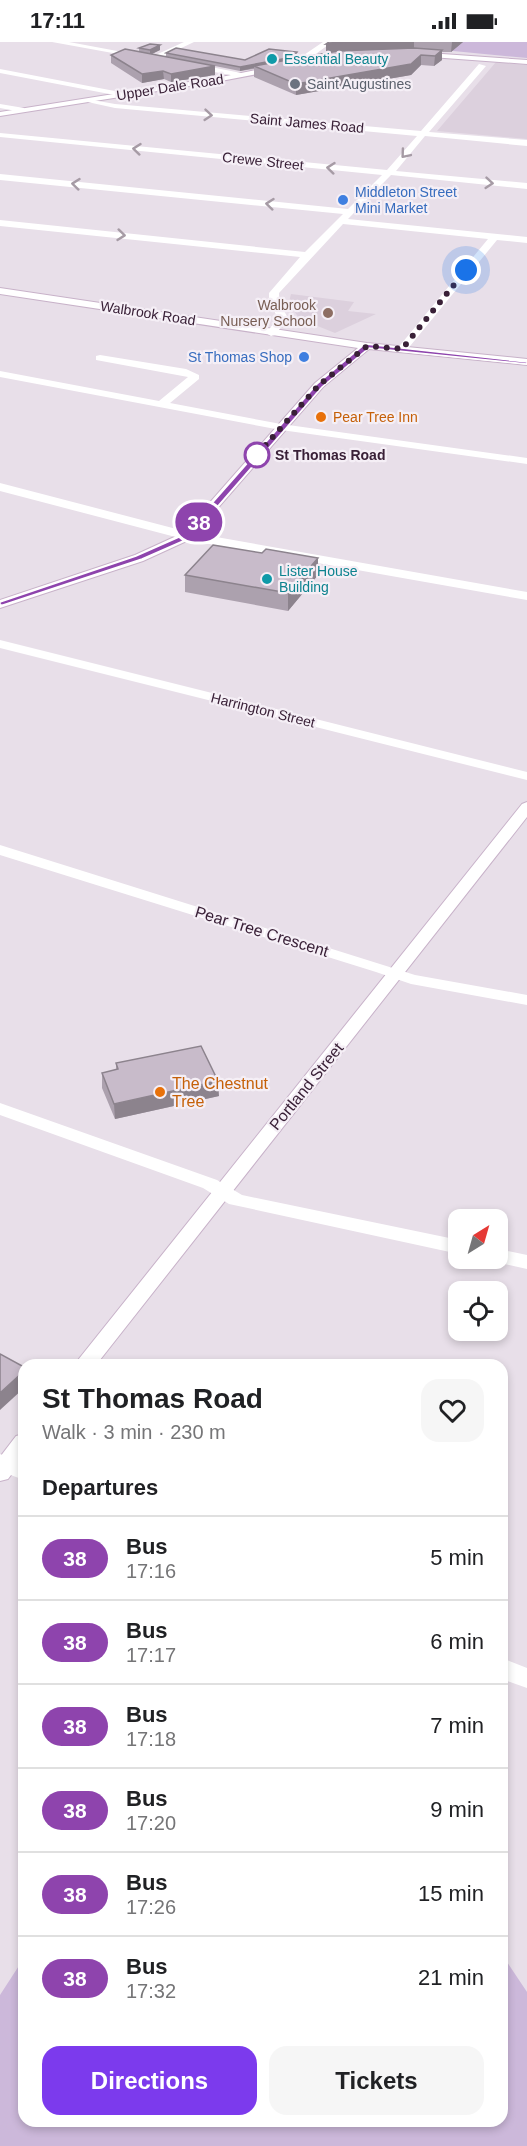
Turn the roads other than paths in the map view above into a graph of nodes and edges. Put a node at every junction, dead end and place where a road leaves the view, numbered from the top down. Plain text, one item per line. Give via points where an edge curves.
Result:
1 (56, 42) edge
2 (190, 42) edge
3 (328, 42) edge
4 (319, 48) junction
5 (329, 54) edge
6 (403, 54) edge
7 (153, 58) junction
8 (320, 59) edge
9 (174, 62) edge
10 (527, 62) edge
11 (298, 63) junction
12 (184, 64) edge
13 (482, 66) dead end
14 (0, 71) edge
15 (241, 75) junction
16 (125, 95) junction
17 (87, 101) junction
18 (0, 106) edge
19 (21, 110) junction
20 (0, 114) edge
21 (422, 134) junction
22 (0, 135) edge
23 (527, 143) edge
24 (389, 174) junction
25 (0, 177) edge
26 (527, 186) edge
27 (350, 212) junction
28 (342, 221) junction
29 (0, 223) edge
30 (494, 237) junction
31 (527, 240) edge
32 (307, 255) junction
33 (0, 291) edge
34 (272, 333) junction
35 (367, 346) junction
36 (402, 349) junction
37 (99, 358) dead end
38 (527, 362) edge
39 (0, 374) edge
40 (162, 404) junction
41 (281, 427) junction
42 (527, 461) edge
43 (0, 488) edge
44 (187, 536) junction
45 (527, 596) edge
46 (0, 604) edge
47 (0, 644) edge
48 (527, 776) edge
49 (527, 807) edge
50 (0, 850) edge
51 (396, 973) junction
52 (527, 1000) edge
53 (0, 1109) edge
54 (222, 1191) junction
55 (448, 1245) edge
56 (508, 1258) edge
57 (527, 1262) edge
58 (89, 1359) edge
59 (18, 1452) edge
60 (8, 1468) edge
61 (508, 1670) edge
62 (527, 1678) edge

1 - 7 street
2 - 7 street
3 - 4 street
4 - 5 street
4 - 11 street
6 - 10 street
7 - 9 street
8 - 11 street, Upper Dale Road
11 - 15 street, Upper Dale Road
12 - 15 street
13 - 21 street
14 - 16 street
15 - 16 street, Upper Dale Road
16 - 17 street, Upper Dale Road
17 - 19 street, Upper Dale Road
17 -> 21 street, Saint James Road
18 - 19 street
19 - 20 street, Upper Dale Road
21 - 23 street, Saint James Road
21 -> 24 street
24 -> 22 street, Crewe Street
24 -> 26 street, Crewe Street
24 - 27 street
27 -> 25 street
27 - 28 street
28 - 30 street
28 - 32 street
29 -> 32 street
30 - 31 street
30 - 36 street
32 - 34 street via 274,293 274,302 284,318
33 - 34 street, Walbrook Road
34 - 35 street, Walbrook Road
35 - 36 street
35 - 41 street via 319,385
36 - 38 street
37 - 40 street via 186,372 195,378
39 - 40 street
40 - 41 street
41 - 42 street
41 - 44 street
43 - 44 street
44 - 45 street
44 - 46 street via 139,558
47 - 48 street, Harrington Street
49 - 51 street, Portland Street
50 - 51 street, Pear Tree Crescent
51 - 52 street, Pear Tree Crescent
51 - 54 street, Portland Street
53 - 54 street
54 - 55 street via 236,1200
54 - 58 street, Portland Street
56 - 57 street
59 - 60 street
61 - 62 street

